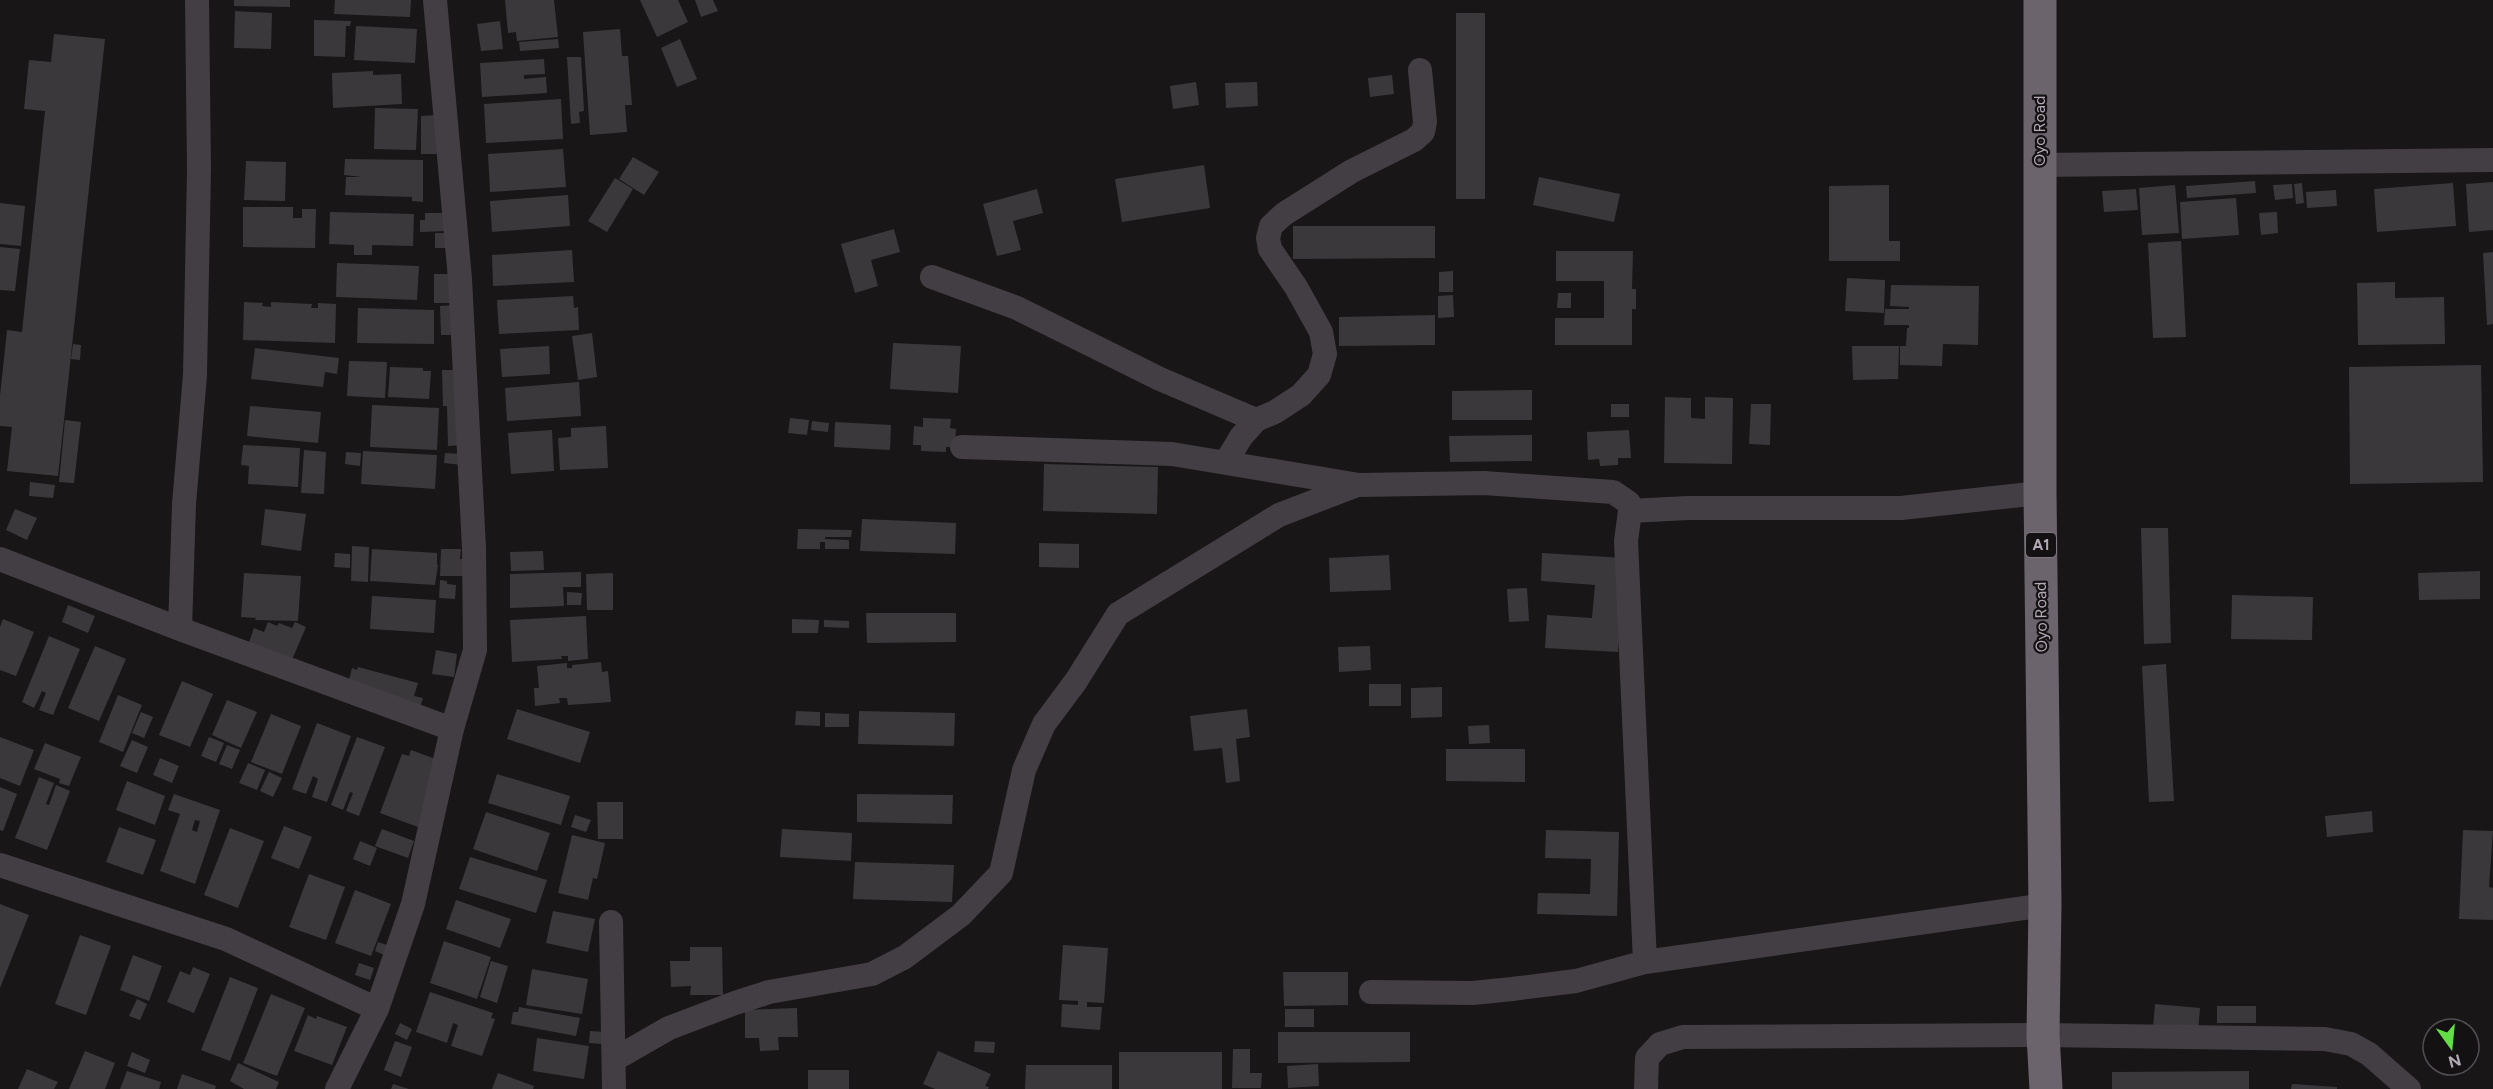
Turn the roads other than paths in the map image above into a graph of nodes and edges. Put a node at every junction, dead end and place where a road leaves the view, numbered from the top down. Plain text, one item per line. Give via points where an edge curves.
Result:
1 (197, 0) edge
2 (435, 0) edge
3 (2040, 0) edge
4 (1420, 70) dead end
5 (2493, 160) edge
6 (2039, 165) junction
7 (932, 277) dead end
8 (1256, 420) junction
9 (962, 447) dead end
10 (1226, 462) junction
11 (1359, 485) junction
12 (2040, 493) junction
13 (1630, 511) junction
14 (0, 559) edge
15 (180, 629) junction
16 (452, 729) junction
17 (0, 865) edge
18 (2045, 905) junction
19 (611, 922) dead end
20 (1645, 962) junction
21 (1371, 992) dead end
22 (377, 1009) junction
23 (2043, 1035) junction
24 (615, 1059) junction
25 (2403, 1087) edge
26 (337, 1089) edge
27 (614, 1089) edge
28 (1646, 1089) edge
29 (2046, 1089) edge

1 - 15 street via 195,375 184,504
2 - 16 street via 460,279 474,560 475,651
3 - 6 highway, Oyo Road / A1
4 - 8 street via 1423,132 1352,171 1271,226 1270,249 1321,332 1324,354 1319,375 1301,395
5 - 6 street
6 - 12 highway, Oyo Road / A1
7 - 8 street via 1017,308 1160,379
8 - 10 street via 1240,437
9 - 10 street via 1172,454
10 - 11 street
11 - 13 street via 1485,483 1613,492 1629,503
11 - 24 street via 1279,515 1118,614 1044,724 1024,770 1001,873 961,915 904,957 872,974 746,999 669,1028
12 - 13 street via 1901,508
12 - 18 highway, Oyo Road / A1
13 - 20 street via 1626,541
14 - 15 street
15 - 16 street
16 - 22 street via 413,904
17 - 22 street via 226,939
18 - 20 street
18 - 23 highway, Oyo Road / A1
19 - 24 street
20 - 21 street via 1576,981 1512,989 1473,993
22 - 26 street
23 - 25 street via 2325,1039 2351,1044 2368,1054
23 - 28 street via 1683,1037 1660,1044 1647,1058
23 - 29 highway, Oyo Road / A1
24 - 27 street

